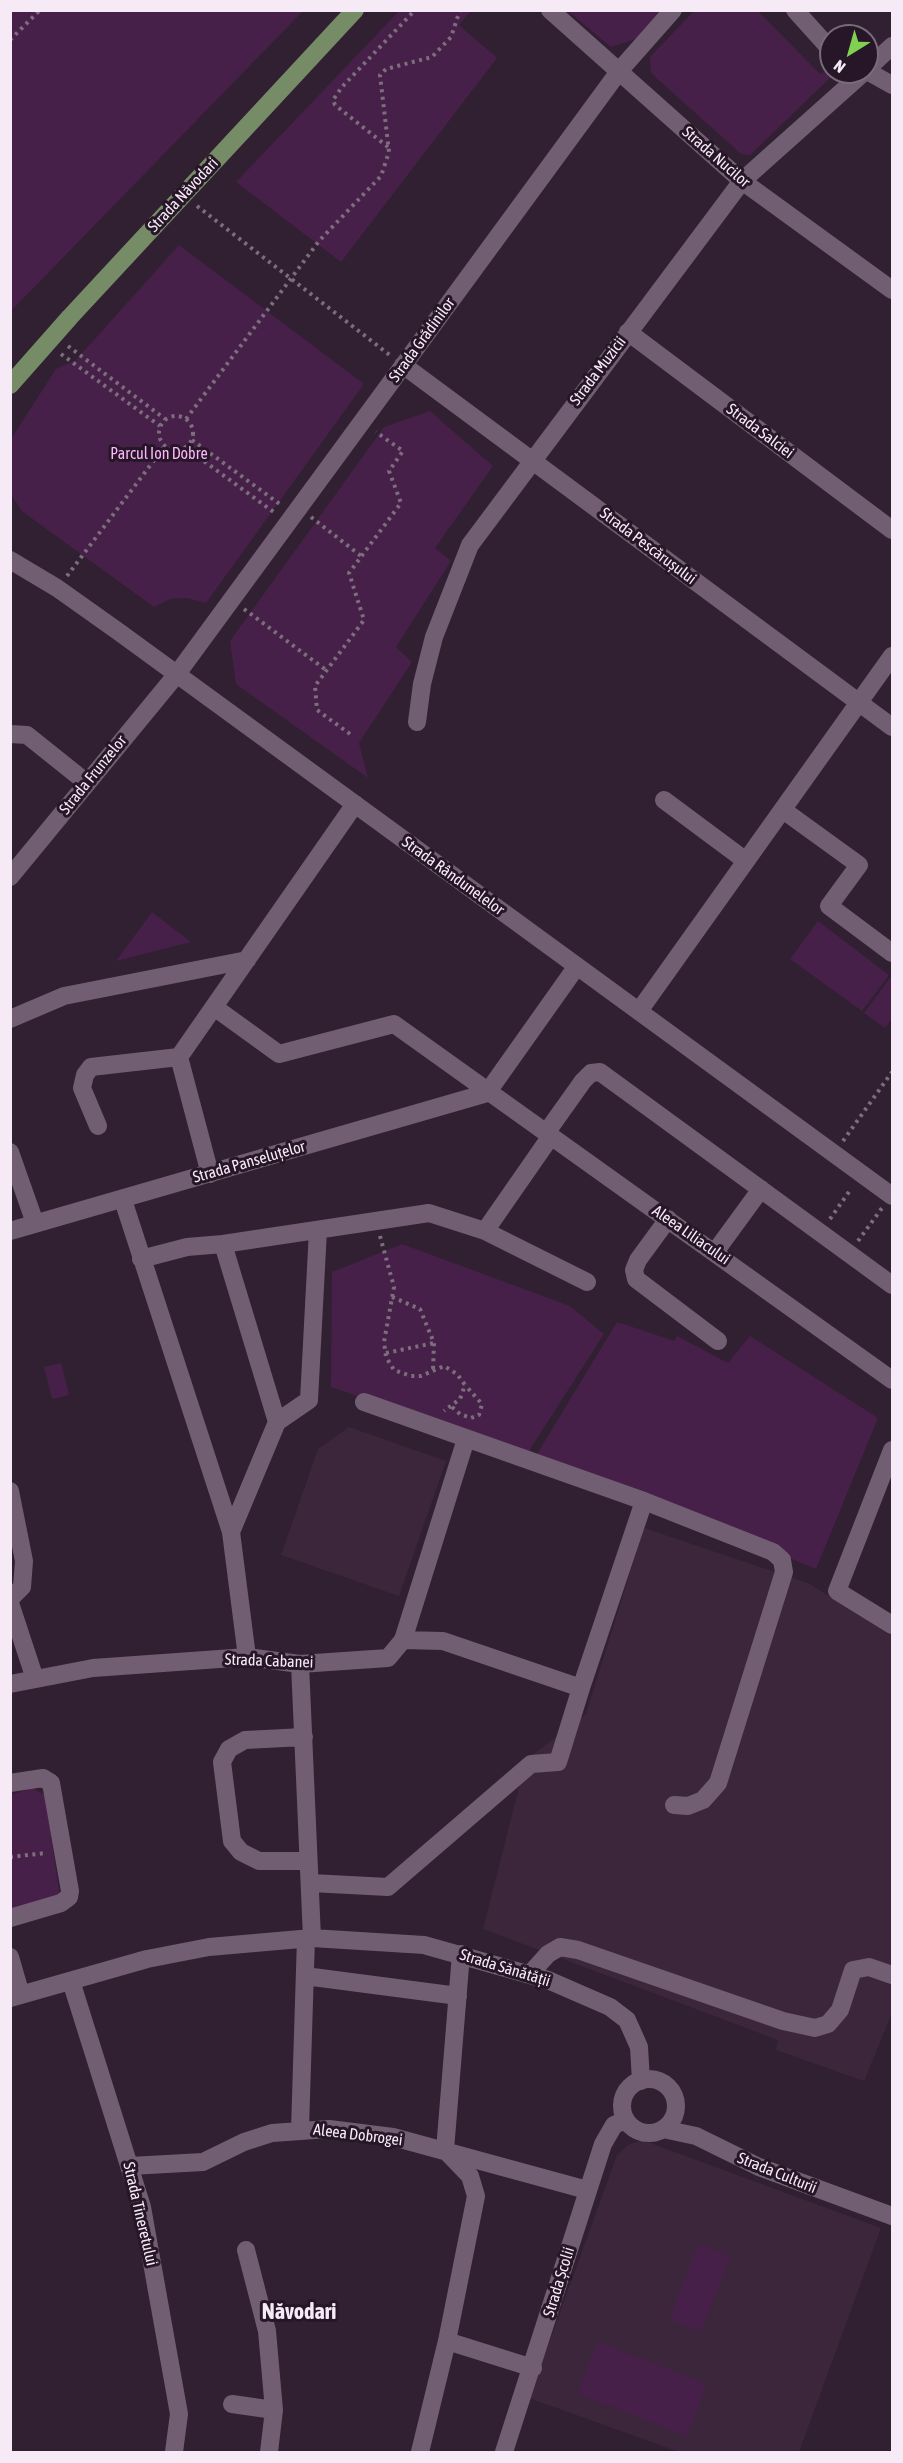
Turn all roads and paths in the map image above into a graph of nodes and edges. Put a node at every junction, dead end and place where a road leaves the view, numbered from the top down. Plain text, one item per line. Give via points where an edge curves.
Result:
1 (40, 10) edge
2 (356, 10) edge
3 (415, 10) edge
4 (460, 10) edge
5 (550, 10) edge
6 (674, 10) edge
7 (795, 10) edge
8 (819, 37) edge
9 (10, 40) edge
10 (892, 46) edge
11 (879, 57) edge
12 (620, 70) junction
13 (848, 84) edge
14 (388, 147) junction
15 (742, 181) junction
16 (186, 194) junction
17 (290, 279) junction
18 (892, 290) edge
19 (628, 332) junction
20 (49, 339) junction
21 (403, 365) junction
22 (12, 386) edge
23 (165, 419) junction
24 (186, 419) junction
25 (362, 421) junction
26 (160, 426) junction
27 (192, 440) junction
28 (164, 447) junction
29 (186, 448) junction
30 (532, 459) junction
31 (294, 514) junction
32 (892, 530) edge
33 (361, 556) junction
34 (11, 560) edge
35 (57, 588) junction
36 (231, 600) junction
37 (892, 656) edge
38 (326, 670) junction
39 (177, 674) junction
40 (860, 703) junction
41 (417, 722) dead end
42 (892, 727) edge
43 (10, 734) edge
44 (350, 734) dead end
45 (87, 783) junction
46 (664, 800) dead end
47 (355, 804) junction
48 (783, 810) junction
49 (746, 861) junction
50 (10, 877) edge
51 (892, 953) edge
52 (247, 960) junction
53 (577, 966) junction
54 (214, 1007) junction
55 (639, 1011) junction
56 (10, 1019) edge
57 (179, 1057) junction
58 (892, 1072) edge
59 (488, 1093) junction
60 (98, 1126) dead end
61 (549, 1135) junction
62 (10, 1152) edge
63 (834, 1154) junction
64 (210, 1174) junction
65 (853, 1186) dead end
66 (761, 1189) junction
67 (123, 1200) junction
68 (888, 1202) edge
69 (668, 1219) junction
70 (376, 1221) junction
71 (35, 1223) junction
72 (318, 1230) junction
73 (10, 1231) edge
74 (485, 1231) junction
75 (820, 1232) junction
76 (223, 1244) junction
77 (715, 1252) junction
78 (849, 1253) junction
79 (141, 1259) junction
80 (587, 1282) dead end
81 (892, 1285) edge
82 (392, 1297) junction
83 (718, 1341) dead end
84 (434, 1342) junction
85 (386, 1353) junction
86 (433, 1369) junction
87 (892, 1378) edge
88 (465, 1385) junction
89 (364, 1402) dead end
90 (452, 1407) junction
91 (277, 1422) junction
92 (423, 1424) junction
93 (466, 1439) junction
94 (892, 1450) edge
95 (10, 1491) edge
96 (644, 1501) junction
97 (231, 1532) junction
98 (10, 1601) edge
99 (892, 1625) edge
100 (403, 1640) junction
101 (247, 1657) junction
102 (300, 1664) junction
103 (35, 1679) junction
104 (10, 1684) edge
105 (581, 1688) junction
106 (304, 1737) junction
107 (10, 1783) edge
108 (674, 1805) dead end
109 (63, 1851) junction
110 (10, 1857) edge
111 (308, 1861) junction
112 (311, 1883) junction
113 (10, 1918) edge
114 (309, 1938) junction
115 (461, 1954) junction
116 (10, 1958) edge
117 (530, 1974) junction
118 (892, 1975) edge
119 (305, 1976) junction
120 (70, 1981) junction
121 (16, 1996) edge
122 (458, 1996) junction
123 (641, 2081) junction
124 (626, 2120) junction
125 (300, 2129) junction
126 (663, 2129) junction
127 (445, 2150) junction
128 (130, 2166) junction
129 (587, 2190) junction
130 (892, 2216) edge
131 (246, 2250) dead end
132 (447, 2341) junction
133 (533, 2368) junction
134 (232, 2404) dead end
135 (274, 2410) junction
136 (174, 2452) edge
137 (269, 2452) edge
138 (420, 2452) edge
139 (504, 2452) edge

1 - 9 path
2 - 16 main road, Strada Năvodari
3 - 14 path via 333,100
4 - 14 path via 451,37 441,50 432,57 386,69 380,75
5 - 12 street, Strada Nucilor
6 - 12 street, Strada Grădinilor
7 - 8 street
10 - 11 street, Strada Muzicii
12 - 15 street, Strada Nucilor
12 - 21 street, Strada Grădinilor
13 - 15 street, Strada Muzicii
14 - 17 path via 381,176 319,241
15 - 18 street, Strada Nucilor
15 - 19 street, Strada Muzicii
16 - 17 path via 206,215
16 - 20 main road, Strada Năvodari
17 - 21 path
17 - 24 path
19 - 30 street, Strada Muzicii
19 - 32 street, Strada Salciei
20 - 22 main road, Strada Năvodari
20 - 23 path
20 - 26 path
21 - 25 street, Strada Grădinilor
21 - 30 street, Strada Pescărușului
23 - 24 path
23 - 26 path
24 - 27 path via 193,429
25 - 31 street, Strada Grădinilor
25 - 33 path via 403,452 389,471 400,503
26 - 28 path via 159,437
27 - 29 path
27 - 31 path
28 - 29 path via 177,451
28 - 35 path
29 - 31 path
30 - 40 street, Strada Pescărușului
30 - 41 street, Strada Muzicii via 470,545 434,637
31 - 33 path
31 - 36 street, Strada Grădinilor
33 - 38 path via 349,573 364,620
34 - 35 street, Strada Rândunelelor
35 - 39 street, Strada Rândunelelor
36 - 38 path
36 - 39 street, Strada Grădinilor
37 - 40 street
38 - 44 path via 315,686 317,710
39 - 45 street, Strada Frunzelor
39 - 47 street, Strada Rândunelelor
40 - 42 street, Strada Pescărușului
40 - 48 street
43 - 45 street via 27,735
45 - 50 street, Strada Frunzelor
46 - 49 street
47 - 52 street
47 - 53 street, Strada Rândunelelor
48 - 49 street
48 - 51 street via 859,865 829,906
49 - 55 street
52 - 54 street
52 - 56 street via 64,996
53 - 55 street, Strada Rândunelelor
53 - 59 street
54 - 57 street
54 - 59 street, Aleea Liliacului via 279,1054 394,1024
55 - 63 street, Strada Rândunelelor
57 - 60 street via 92,1067 82,1088
57 - 64 street
58 - 63 path
59 - 61 street, Aleea Liliacului
59 - 64 street, Strada Panseluțelor
61 - 66 street via 583,1081 591,1073 600,1072
61 - 69 street, Aleea Liliacului
61 - 74 street
62 - 71 street
63 - 68 street, Strada Rândunelelor
64 - 67 street, Strada Panseluțelor
65 - 75 path
66 - 75 street
66 - 77 street
67 - 71 street, Strada Panseluțelor
67 - 79 street
68 - 78 path
69 - 77 street, Aleea Liliacului
69 - 83 street via 638,1260 636,1279
70 - 72 street
70 - 74 street via 429,1213
70 - 82 path via 394,1287
71 - 73 street, Strada Panseluțelor
72 - 76 street
72 - 91 street via 309,1400
74 - 80 street
75 - 78 street
76 - 79 street via 187,1247
76 - 91 street
77 - 87 street, Aleea Liliacului
78 - 81 street
79 - 97 street
82 - 84 path via 420,1309
82 - 85 path via 384,1342
84 - 85 path
84 - 86 path
85 - 86 path via 394,1370 411,1376 421,1376
86 - 88 path via 444,1366
88 - 90 path via 460,1400
88 - 90 path via 482,1404 479,1415 471,1418
89 - 92 street
90 - 92 path
91 - 97 street
92 - 93 street
93 - 96 street
93 - 100 street
94 - 99 street via 837,1591
95 - 98 street via 24,1561 22,1587
96 - 105 street
96 - 108 street via 773,1552 782,1560 784,1572 718,1783 703,1800 688,1806
97 - 101 street
98 - 103 street
100 - 102 street, Strada Cabanei via 388,1658
100 - 105 street via 443,1641
101 - 102 street, Strada Cabanei
101 - 103 street, Strada Cabanei via 93,1668
102 - 106 street
103 - 104 street, Strada Cabanei
105 - 112 street via 558,1762 531,1764 388,1887
106 - 111 street
106 - 111 street via 245,1740 229,1749 222,1762 232,1841 241,1852 259,1861
107 - 109 street via 43,1778 51,1783
109 - 110 path
109 - 113 street via 69,1897
111 - 112 street
112 - 114 street
114 - 115 street, Strada Sănătății via 424,1945
114 - 119 street
114 - 120 street, Strada Sănătății via 209,1947 147,1959
115 - 117 street, Strada Sănătății
115 - 122 street
116 - 121 street
117 - 118 street via 560,1947 578,1950 783,2021 815,2028 828,2024 840,2010 853,1970 869,1967
117 - 123 street, Strada Sănătății via 594,1999 627,2020 639,2047
119 - 122 street
119 - 125 street
120 - 121 street, Strada Sănătății
120 - 128 street, Strada Tineretului
122 - 127 street
123 - 124 street via 624,2096
123 - 126 street via 658,2081 672,2092 674,2116
124 - 126 street via 645,2133
124 - 129 street, Strada Școlii via 614,2125 608,2134
125 - 127 street, Aleea Dobrogei via 393,2137
125 - 128 street, Aleea Dobrogei via 244,2142 203,2162
126 - 130 street, Strada Culturii via 696,2136 759,2167
127 - 129 street, Aleea Dobrogei
127 - 132 street via 470,2176 476,2196
128 - 136 street, Strada Tineretului via 142,2207 179,2414
129 - 133 street, Strada Școlii
131 - 135 street via 267,2331
132 - 133 street
132 - 138 street
133 - 139 street, Strada Școlii
134 - 135 street
135 - 137 street

